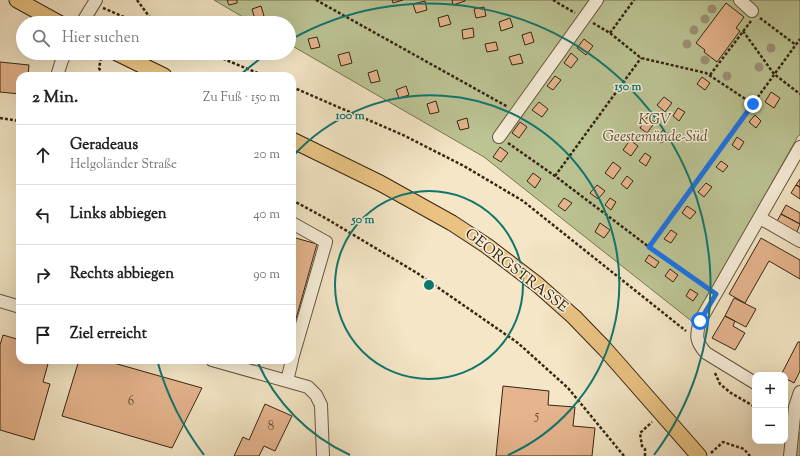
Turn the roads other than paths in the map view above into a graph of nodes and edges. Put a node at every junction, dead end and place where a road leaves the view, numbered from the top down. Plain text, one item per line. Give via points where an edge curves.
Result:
1 (17, 0) edge
2 (597, 0) edge
3 (740, 0) edge
4 (95, 2) edge
5 (754, 13) road end
6 (46, 16) edge
7 (86, 16) edge
8 (62, 60) edge
9 (131, 60) edge
10 (58, 72) edge
11 (156, 72) edge
12 (499, 137) road end
13 (296, 142) edge
14 (800, 147) edge
15 (760, 218) junction
16 (296, 225) edge
17 (800, 241) edge
18 (0, 301) edge
19 (16, 306) edge
20 (296, 346) edge
21 (226, 364) edge
22 (291, 364) edge
23 (287, 381) junction
24 (752, 381) edge
25 (800, 392) edge
26 (793, 406) edge
27 (323, 456) edge
28 (699, 456) edge
29 (790, 456) edge

1 - 6 main road
2 - 12 street
3 - 5 street
4 - 7 street
8 - 10 street
9 - 11 main road
13 - 28 main road, GEORGSTRASSE via 386,186 452,223 538,285 605,349
14 - 15 street
15 - 17 street
15 - 24 street via 697,330 699,346 706,353
16 - 20 street via 326,242
18 - 19 street
21 - 23 street
22 - 23 street
23 - 27 street via 308,387 321,405
25 - 26 street
26 - 29 street

